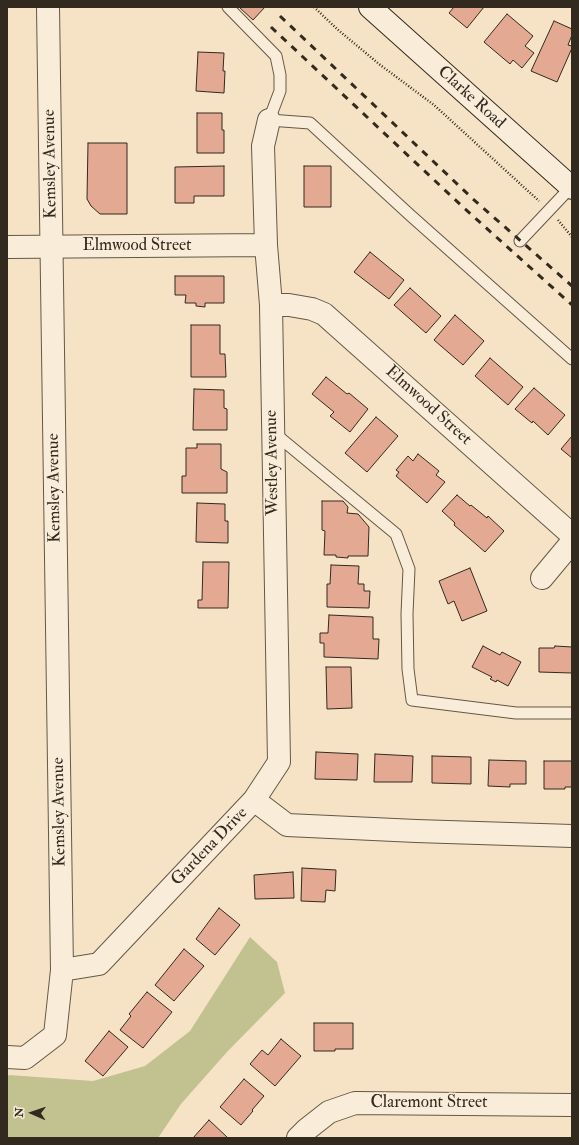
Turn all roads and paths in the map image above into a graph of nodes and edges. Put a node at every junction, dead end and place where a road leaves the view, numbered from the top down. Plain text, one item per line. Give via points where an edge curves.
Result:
1 (48, 7) edge
2 (228, 7) edge
3 (314, 7) edge
4 (370, 7) edge
5 (269, 120) junction
6 (572, 188) edge
7 (549, 211) junction
8 (572, 236) edge
9 (520, 241) dead end
10 (266, 245) junction
11 (52, 246) junction
12 (7, 247) edge
13 (271, 305) junction
14 (572, 359) edge
15 (272, 432) junction
16 (572, 534) edge
17 (572, 542) edge
18 (542, 578) dead end
19 (572, 713) edge
20 (254, 800) junction
21 (572, 836) edge
22 (62, 970) junction
23 (7, 1057) edge
24 (572, 1104) edge
25 (298, 1138) edge

1 - 11 street, Kemsley Avenue
2 - 5 lane via 276,56 280,90
3 - 7 path via 379,64 434,105
4 - 6 street, Clarke Road
5 - 10 street, Westley Avenue via 263,146
5 - 14 lane via 310,123
6 - 7 lane
7 - 8 path
7 - 9 lane
10 - 11 street, Elmwood Street
10 - 13 street, Westley Avenue
11 - 12 street, Elmwood Street
11 - 22 street, Kemsley Avenue
13 - 15 street, Westley Avenue
13 - 16 street, Elmwood Street via 289,305 324,314
15 - 19 lane via 396,534 409,569 407,661 412,700 516,713
15 - 20 street, Westley Avenue via 279,762
17 - 18 street
20 - 21 street, Gardena Drive via 287,825
20 - 22 street, Gardena Drive via 99,964
22 - 23 street via 55,1035 25,1058
24 - 25 street, Claremont Street via 355,1103 330,1112

